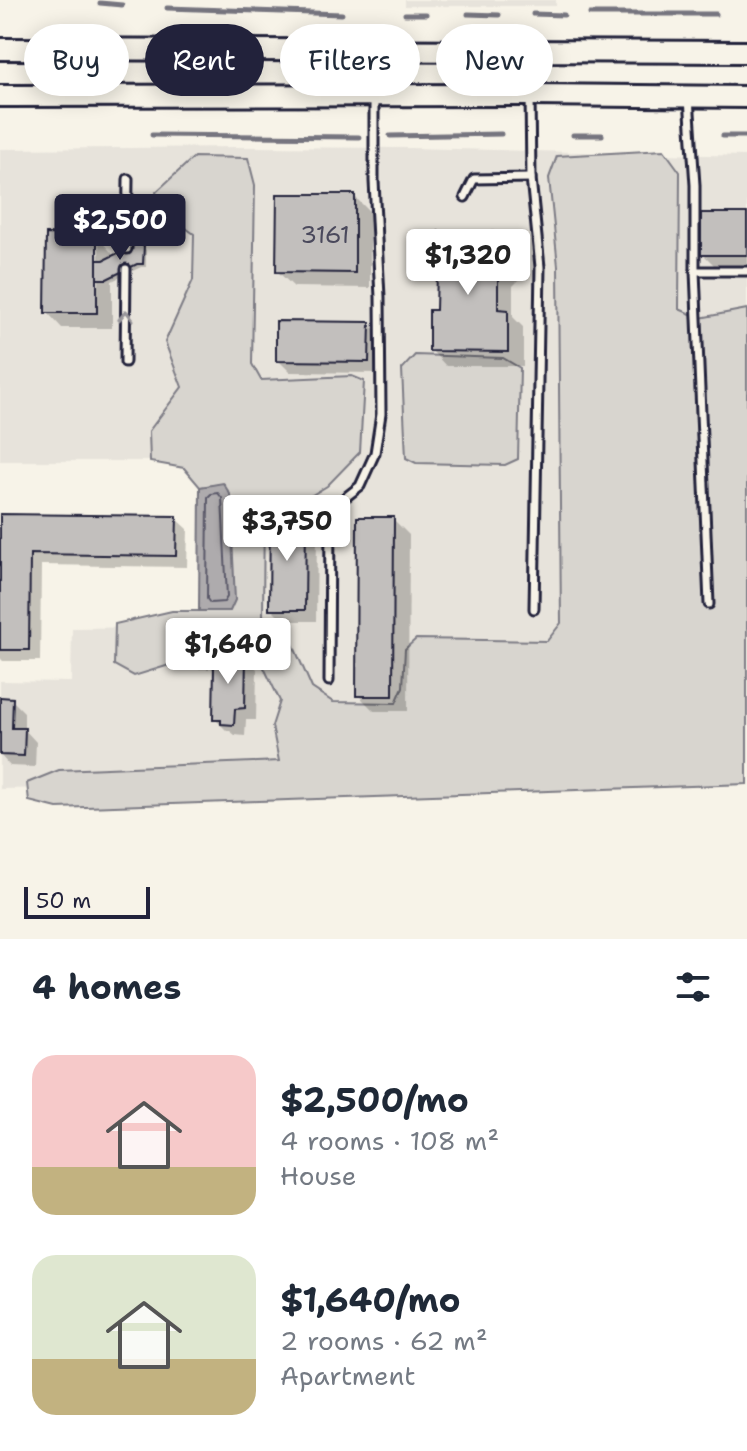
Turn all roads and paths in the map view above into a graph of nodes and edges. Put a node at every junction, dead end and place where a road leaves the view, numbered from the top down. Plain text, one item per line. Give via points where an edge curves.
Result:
1 (0, 49) edge
2 (436, 51) edge
3 (553, 51) edge
4 (747, 52) edge
5 (280, 95) edge
6 (553, 95) edge
7 (0, 96) edge
8 (374, 96) edge
9 (530, 96) edge
10 (689, 96) junction
11 (747, 97) edge
12 (531, 178) junction
13 (128, 179) dead end
14 (465, 197) dead end
15 (127, 249) dead end
16 (126, 269) dead end
17 (695, 271) junction
18 (747, 271) edge
19 (125, 362) dead end
20 (709, 604) dead end
21 (534, 609) dead end
22 (329, 681) dead end

1 - 2 main road
3 - 4 main road
5 - 7 main road
6 - 10 main road
8 - 22 lane via 381,414 375,453 360,486 330,516
9 - 12 lane
10 - 11 main road
10 - 17 lane
12 - 14 lane via 474,179
12 - 21 lane via 540,267
13 - 15 lane
19 -> 16 lane
17 - 18 lane
17 - 20 lane

